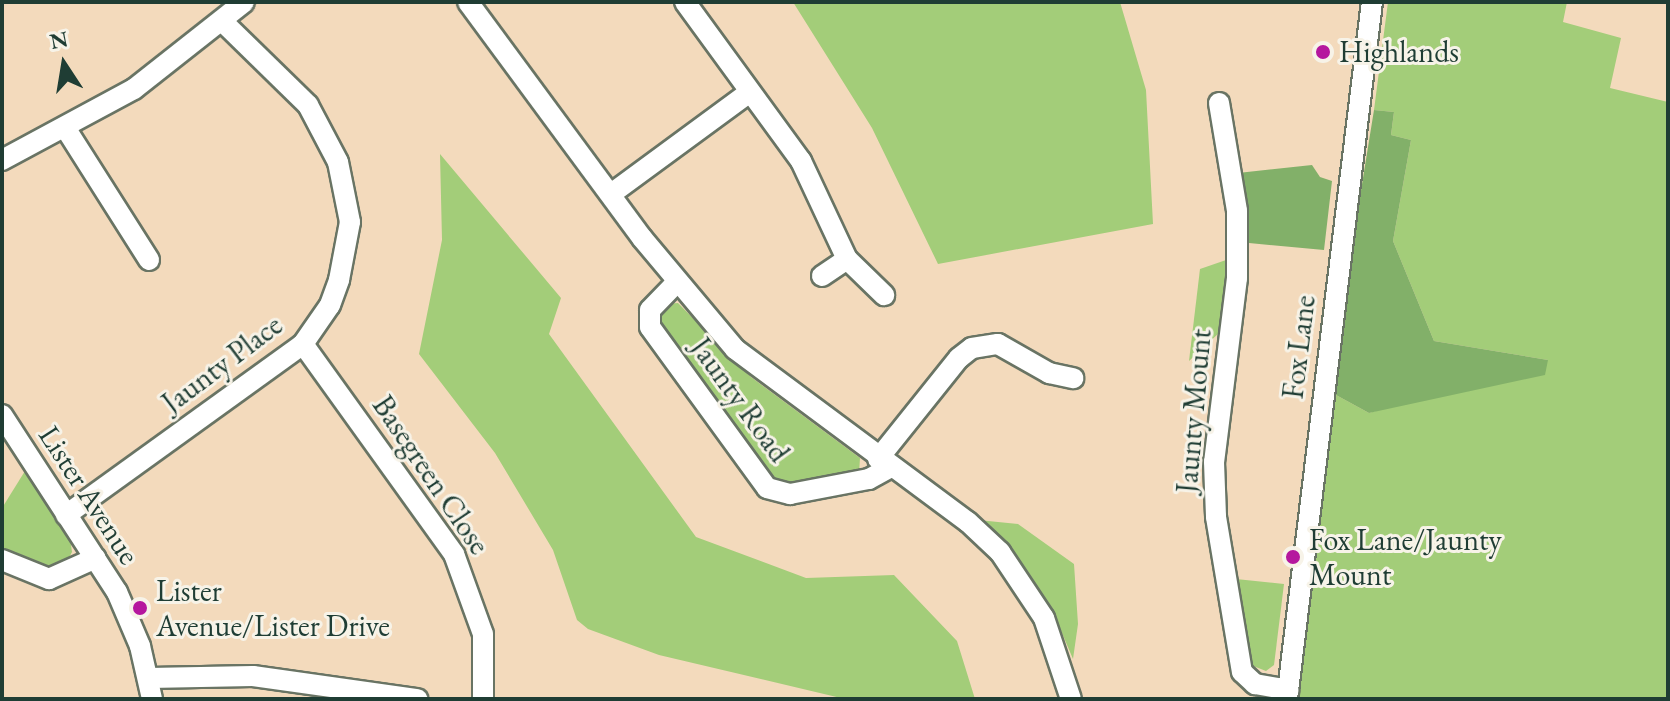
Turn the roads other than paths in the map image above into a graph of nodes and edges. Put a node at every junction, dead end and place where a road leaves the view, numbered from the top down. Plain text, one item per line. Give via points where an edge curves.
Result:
1 (244, 2) edge
2 (468, 2) edge
3 (685, 2) edge
4 (1372, 2) edge
5 (222, 21) junction
6 (750, 92) junction
7 (1219, 103) dead end
8 (66, 129) junction
9 (2, 160) edge
10 (611, 194) junction
11 (847, 259) junction
12 (149, 260) dead end
13 (822, 276) dead end
14 (677, 282) junction
15 (884, 295) dead end
16 (303, 344) junction
17 (1073, 378) dead end
18 (2, 415) edge
19 (884, 463) junction
20 (66, 515) junction
21 (96, 558) junction
22 (2, 560) edge
23 (149, 678) junction
24 (1287, 694) edge
25 (152, 699) edge
26 (417, 699) edge
27 (483, 699) edge
28 (1071, 699) edge

1 - 5 street
2 - 10 street, Jaunty Road
3 - 6 street
4 - 24 street, Fox Lane
5 - 8 street via 134,89
5 - 16 street, Jaunty Place via 308,105 347,191 350,222 339,280 330,305
6 - 10 street
6 - 11 street via 801,161
7 - 24 street, Jaunty Mount via 1237,211 1237,251 1214,462 1216,517 1242,672 1255,684
8 - 9 street
8 - 12 street
10 - 14 street, Jaunty Road
11 - 13 street
11 - 15 street
14 - 19 street, Jaunty Road via 746,359
14 - 19 street, Jaunty Road via 650,310 650,327 767,488 790,494 869,479
16 - 20 street, Jaunty Place
16 - 27 street, Basegreen Close via 454,554 483,634
17 - 19 street via 1049,373 998,344 972,348 959,358
18 - 20 street, Lister Avenue
19 - 28 street, Jaunty Road via 981,533 1015,570 1057,647
20 - 21 street, Lister Avenue
21 - 22 street via 49,579
21 - 23 street, Lister Avenue via 132,622
23 - 25 street, Lister Avenue
23 - 26 street via 253,676

